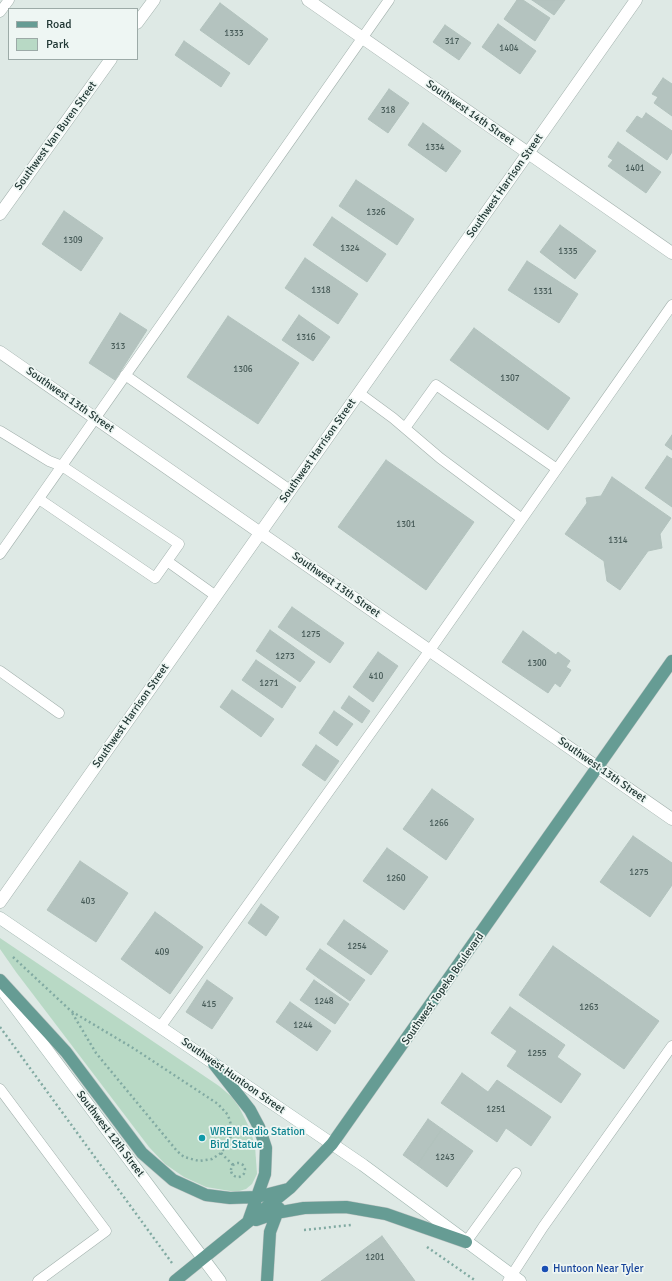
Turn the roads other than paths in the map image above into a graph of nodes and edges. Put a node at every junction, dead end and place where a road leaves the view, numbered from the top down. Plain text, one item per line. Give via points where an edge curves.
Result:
1 (9, 0) edge
2 (154, 0) edge
3 (308, 0) edge
4 (389, 0) edge
5 (636, 0) edge
6 (0, 12) edge
7 (138, 22) edge
8 (362, 38) junction
9 (110, 60) edge
10 (528, 153) junction
11 (0, 214) edge
12 (672, 252) edge
13 (672, 305) edge
14 (0, 352) edge
15 (125, 375) junction
16 (359, 393) junction
17 (96, 418) junction
18 (405, 428) junction
19 (0, 431) edge
20 (62, 466) junction
21 (557, 469) junction
22 (290, 490) junction
23 (39, 499) junction
24 (522, 519) junction
25 (260, 533) junction
26 (0, 554) edge
27 (167, 561) junction
28 (216, 596) junction
29 (430, 650) junction
30 (672, 661) edge
31 (0, 671) edge
32 (60, 713) dead end
33 (598, 767) junction
34 (672, 819) edge
35 (0, 902) edge
36 (0, 918) edge
37 (0, 980) edge
38 (0, 987) edge
39 (161, 1026) junction
40 (672, 1046) edge
41 (214, 1064) junction
42 (0, 1089) edge
43 (332, 1144) junction
44 (516, 1173) dead end
45 (290, 1188) junction
46 (257, 1197) junction
47 (276, 1213) junction
48 (247, 1223) junction
49 (466, 1242) junction
50 (203, 1258) junction
51 (513, 1279) edge
52 (38, 1281) edge
53 (175, 1281) edge
54 (220, 1281) edge
55 (267, 1281) edge

1 - 6 lane
2 - 7 street
3 - 8 street, Southwest 14th Street
4 - 8 lane
5 - 10 street, Southwest Harrison Street
8 - 10 street, Southwest 14th Street
8 - 15 lane
9 - 11 street, Southwest Van Buren Street
10 - 12 street, Southwest 14th Street
10 - 16 street, Southwest Harrison Street
13 - 21 lane
14 - 17 street, Southwest 13th Street
15 - 17 lane
15 - 22 lane
16 - 18 lane
16 - 22 street, Southwest Harrison Street
17 - 20 lane
17 - 25 street, Southwest 13th Street
18 - 21 lane via 436,385
18 - 24 lane via 440,458
19 - 20 lane via 49,461
20 - 23 lane
20 - 27 lane via 179,544
21 - 24 lane
22 - 25 street, Southwest Harrison Street
23 - 26 lane
23 - 27 lane via 155,578
24 - 29 lane
25 - 28 street, Southwest Harrison Street
25 - 29 street, Southwest 13th Street
27 - 28 lane
28 - 35 street, Southwest Harrison Street
29 - 33 street, Southwest 13th Street
29 - 39 lane
30 - 33 main road, Southwest Topeka Boulevard
31 - 32 lane
33 - 34 street, Southwest 13th Street
33 - 43 main road, Southwest Topeka Boulevard
36 - 39 street, Southwest Huntoon Street
37 - 46 main road via 66,1052 142,1152 164,1173 173,1180 206,1195 230,1198
38 - 50 street, Southwest 12th Street
39 - 41 street, Southwest Huntoon Street
40 - 51 lane
41 - 43 street, Southwest Huntoon Street
41 - 46 main road via 250,1110 266,1148 265,1174
42 - 52 lane via 106,1230
43 - 45 main road, Southwest Topeka Boulevard
43 - 49 street, Southwest Huntoon Street
44 - 49 lane
45 - 46 main road
45 - 47 main road
45 - 48 main road, Southwest Topeka Boulevard
46 - 48 main road
47 - 48 main road
47 - 49 main road via 304,1208 346,1208 386,1214
47 - 55 main road via 270,1232
48 - 50 main road, Southwest Topeka Boulevard
49 - 51 street, Southwest Huntoon Street
50 - 53 main road, Southwest Topeka Boulevard
50 - 54 street, Southwest 12th Street

